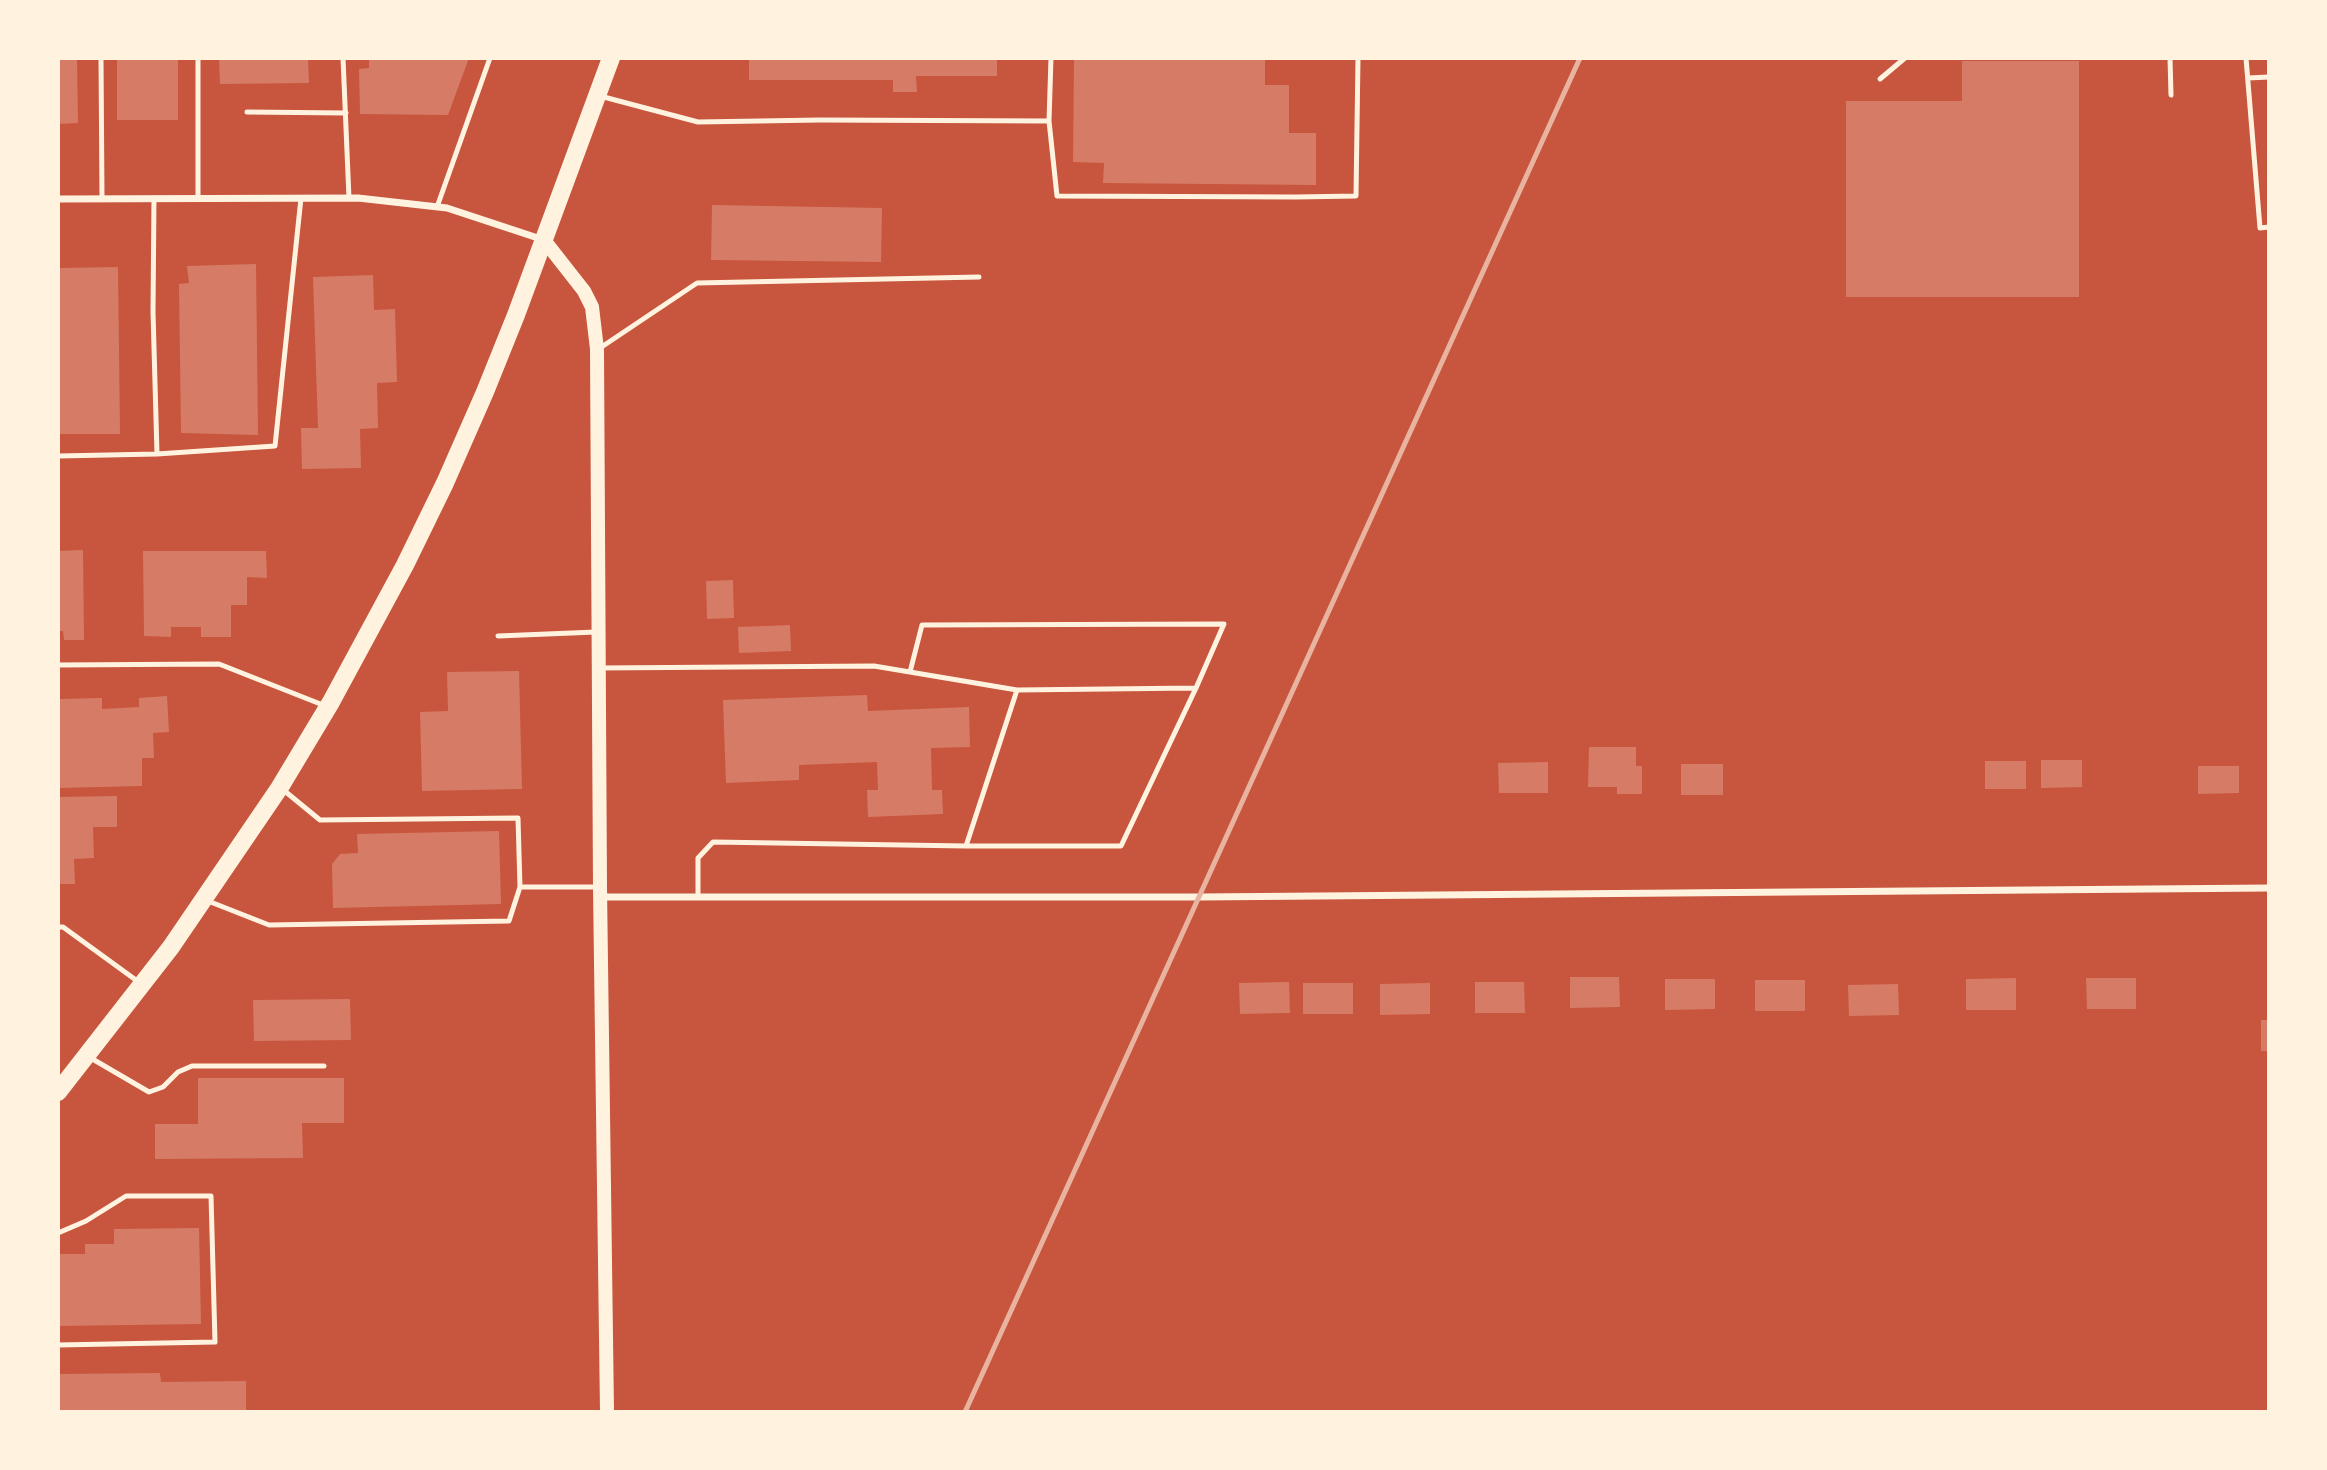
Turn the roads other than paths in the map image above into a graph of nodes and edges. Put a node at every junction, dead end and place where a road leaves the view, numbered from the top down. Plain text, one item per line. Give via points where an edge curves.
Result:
1 (101, 58) edge
2 (198, 58) edge
3 (344, 58) edge
4 (490, 58) edge
5 (611, 58) edge
6 (1051, 58) edge
7 (1358, 58) edge
8 (1905, 58) edge
9 (2170, 58) edge
10 (2246, 58) edge
11 (2269, 77) edge
12 (2248, 78) junction
13 (1880, 79) dead end
14 (2171, 94) dead end
15 (597, 95) junction
16 (247, 112) dead end
17 (346, 113) junction
18 (1049, 121) junction
19 (102, 198) junction
20 (154, 198) junction
21 (198, 198) junction
22 (301, 198) junction
23 (349, 198) junction
24 (58, 199) edge
25 (437, 207) junction
26 (2269, 227) edge
27 (544, 240) junction
28 (979, 277) dead end
29 (597, 349) junction
30 (157, 454) junction
31 (58, 456) edge
32 (599, 632) junction
33 (498, 636) dead end
34 (58, 665) edge
35 (599, 668) junction
36 (910, 672) junction
37 (1196, 688) junction
38 (1017, 690) junction
39 (328, 707) junction
40 (280, 787) junction
41 (966, 846) junction
42 (520, 887) junction
43 (2269, 888) edge
44 (600, 892) junction
45 (698, 897) junction
46 (205, 900) junction
47 (58, 927) edge
48 (143, 984) junction
49 (87, 1056) junction
50 (324, 1066) dead end
51 (58, 1092) edge
52 (58, 1233) edge
53 (58, 1345) edge
54 (607, 1412) edge

1 - 19 lane
2 - 21 lane
3 - 17 lane
4 - 25 lane
5 - 15 main road
6 - 18 lane
7 - 18 lane via 1356,196 1057,196
8 - 13 lane
9 - 14 lane
10 - 12 lane
11 - 12 lane
12 - 26 lane via 2260,228
15 - 18 lane via 698,122
15 - 27 main road
16 - 17 lane
17 - 23 lane
19 - 20 street
19 - 24 street
20 - 21 street
20 - 30 lane
21 - 22 street
22 - 23 street
22 - 30 lane via 275,446
23 - 25 street
25 - 27 street
27 - 29 main road via 592,307
27 - 39 main road via 445,483
28 - 29 lane via 697,283
29 - 32 main road
30 - 31 lane
32 - 33 lane
32 - 35 main road
34 - 39 lane via 219,664
35 - 36 lane via 874,666
35 - 44 main road
36 - 37 lane via 922,625 1224,624
36 - 38 lane
37 - 38 lane
37 - 41 lane via 1121,846
38 - 41 lane
39 - 40 main road
40 - 42 lane via 320,820 517,818
40 - 46 main road
41 - 45 lane via 713,842 698,858
42 - 44 lane
42 - 46 lane via 509,922 269,925
43 - 45 street
44 - 45 street
44 - 54 main road
46 - 48 main road
47 - 48 lane
48 - 49 main road
49 - 50 lane via 149,1092 192,1066
49 - 51 main road
52 - 53 lane via 126,1196 211,1196 215,1342

